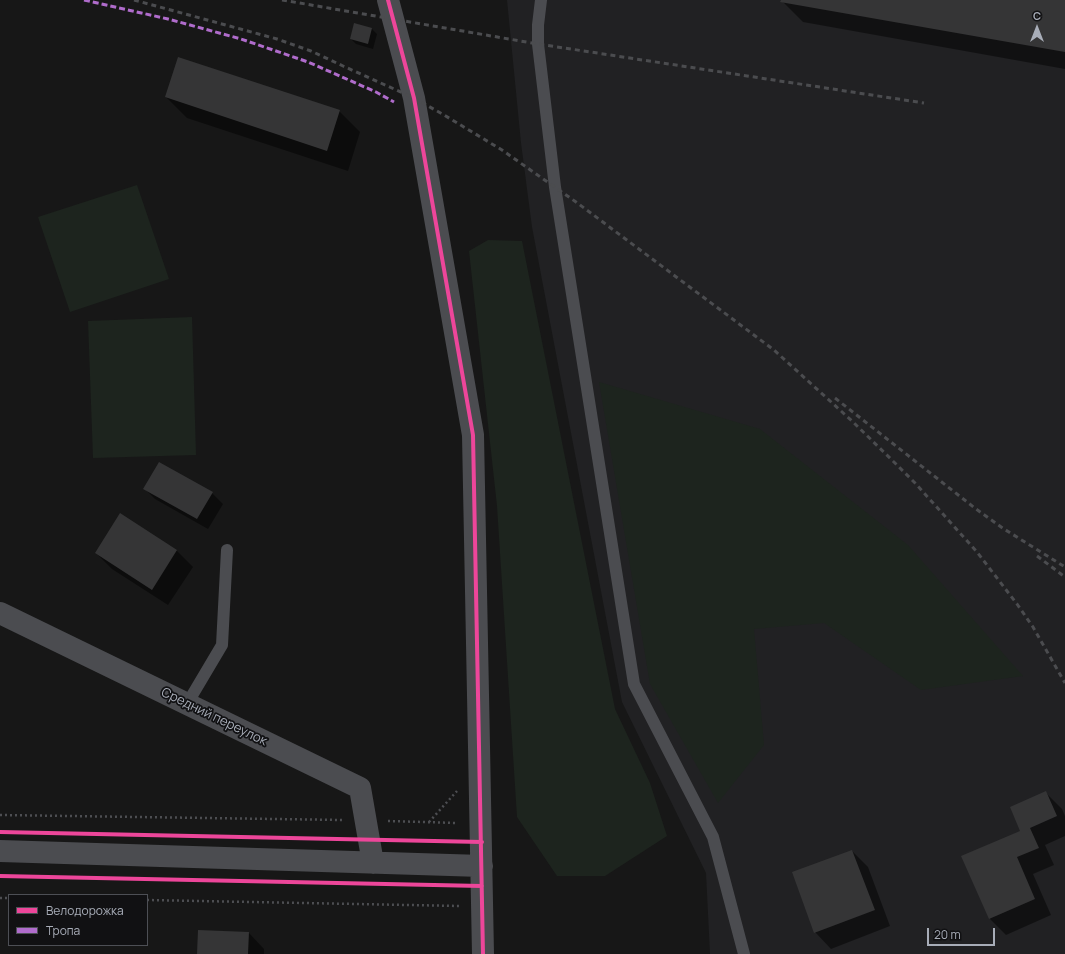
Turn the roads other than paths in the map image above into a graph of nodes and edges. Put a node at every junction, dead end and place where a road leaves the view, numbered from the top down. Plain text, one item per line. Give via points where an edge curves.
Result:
1 (388, 0) edge
2 (541, 0) edge
3 (227, 550) dead end
4 (0, 613) edge
5 (187, 704) junction
6 (0, 851) edge
7 (373, 863) junction
8 (482, 866) junction
9 (483, 954) edge
10 (744, 954) edge

1 - 8 street via 414,98 473,435
2 - 10 lane via 538,44 555,187 634,684 713,837
3 - 5 lane via 222,645
4 - 5 street, Средний переулок
5 - 7 street, Средний переулок via 360,788
6 - 7 street
7 - 8 street
8 - 9 street

